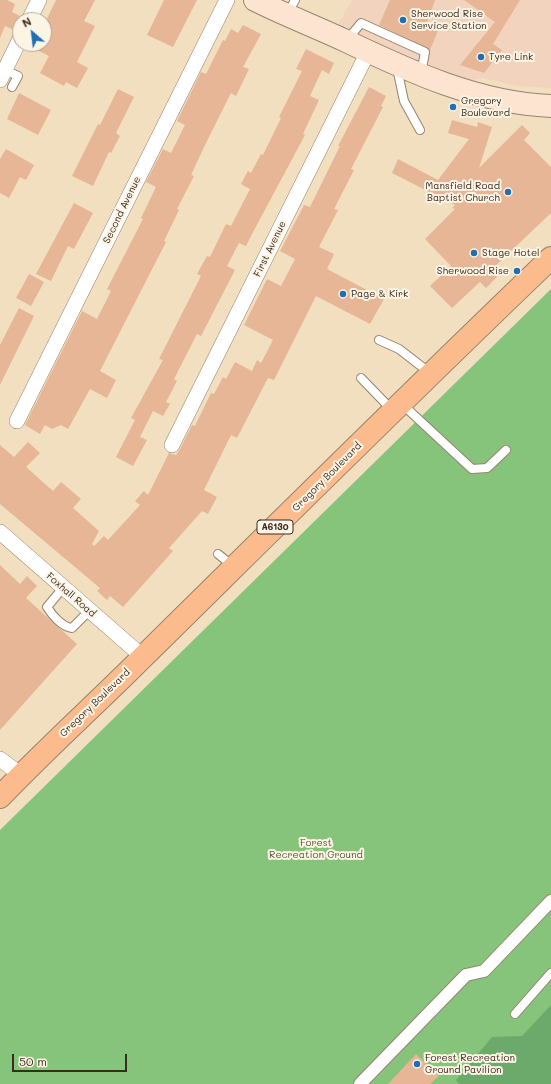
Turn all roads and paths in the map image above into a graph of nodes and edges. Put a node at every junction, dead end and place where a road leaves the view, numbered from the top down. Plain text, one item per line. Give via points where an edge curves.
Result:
1 (39, 0) edge
2 (227, 0) edge
3 (255, 0) edge
4 (291, 8) edge
5 (33, 12) edge
6 (346, 41) junction
7 (15, 52) edge
8 (368, 52) junction
9 (396, 65) junction
10 (420, 75) junction
11 (6, 79) edge
12 (530, 105) junction
13 (551, 106) edge
14 (551, 116) edge
15 (420, 130) dead end
16 (551, 258) edge
17 (379, 340) dead end
18 (431, 373) junction
19 (361, 378) dead end
20 (397, 407) junction
21 (17, 420) dead end
22 (172, 446) dead end
23 (506, 450) dead end
24 (0, 532) edge
25 (63, 588) junction
26 (89, 611) junction
27 (143, 657) junction
28 (0, 759) edge
29 (21, 775) junction
30 (0, 797) edge
31 (551, 901) edge
32 (551, 973) edge
33 (515, 1014) dead end
34 (360, 1084) edge

1 - 5 street
2 - 21 street, Second Avenue
3 - 4 main road
4 - 6 main road
6 - 8 main road
6 - 10 lane via 361,23 425,52
7 - 11 street
8 - 9 main road
8 - 22 street, First Avenue
9 - 10 main road
9 - 15 lane via 404,101
10 - 12 main road via 486,97
12 - 13 main road
12 - 14 main road
16 - 18 main road, Gregory Boulevard / A6130
17 - 18 lane via 399,349
18 - 20 main road, Gregory Boulevard / A6130
19 - 20 lane
20 - 23 lane via 472,469 486,468
20 - 27 main road, Gregory Boulevard / A6130 via 300,504 226,560
24 - 25 street, Foxhall Road
25 - 26 street, Foxhall Road
25 - 26 lane via 47,607 66,628 72,628
26 - 27 street, Foxhall Road
27 - 29 main road, Gregory Boulevard / A6130
28 - 29 street
29 - 30 main road, Gregory Boulevard / A6130
31 - 34 street via 484,971 466,975
32 - 33 lane

